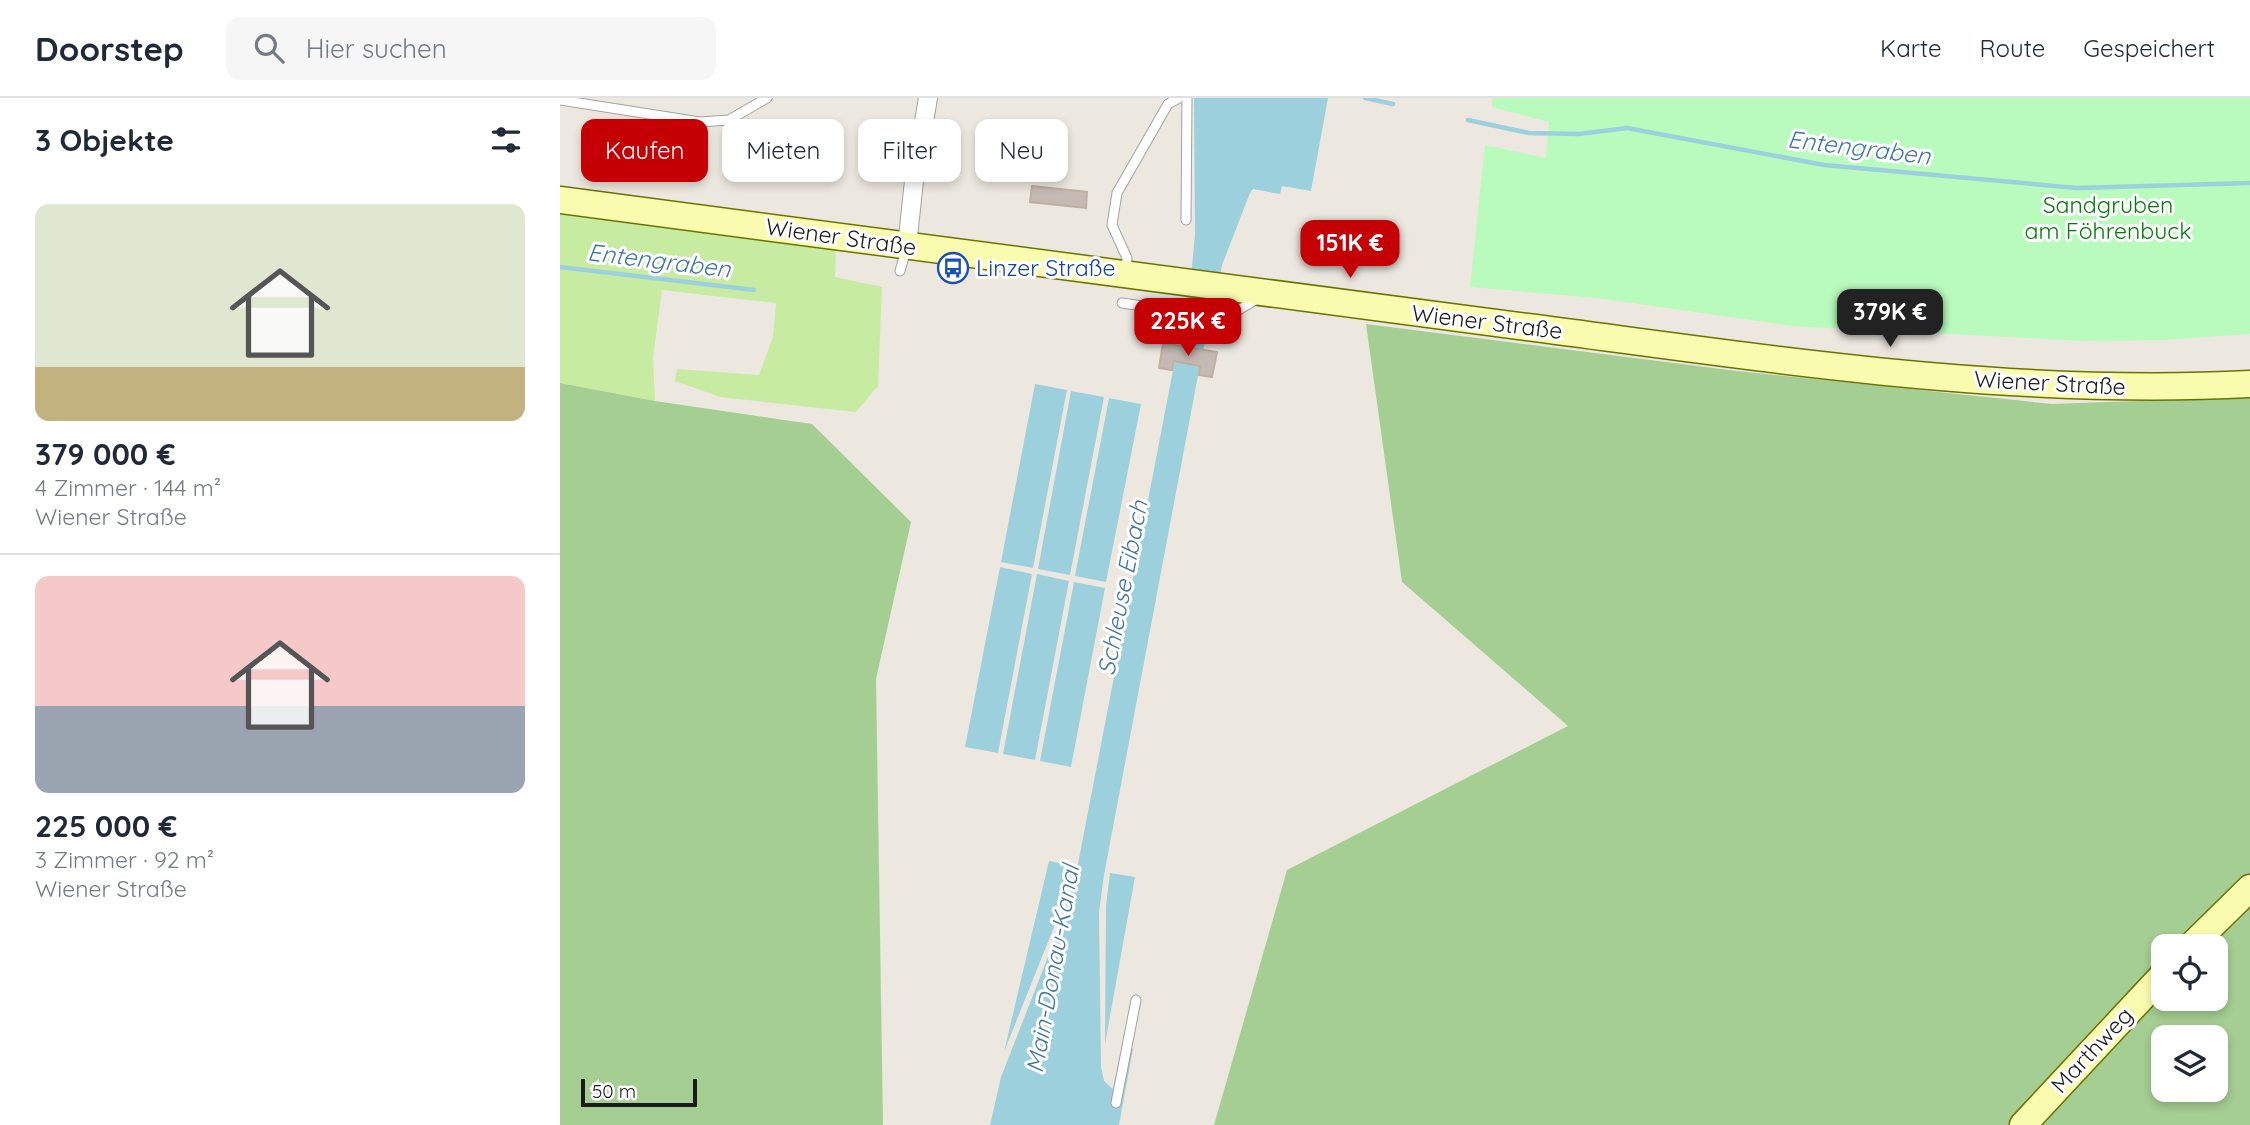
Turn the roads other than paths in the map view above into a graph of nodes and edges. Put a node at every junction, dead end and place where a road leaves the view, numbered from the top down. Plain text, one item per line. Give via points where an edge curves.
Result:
1 (767, 98) edge
2 (928, 98) edge
3 (1179, 98) edge
4 (1187, 98) edge
5 (560, 100) edge
6 (560, 200) edge
7 (1186, 220) dead end
8 (907, 246) junction
9 (900, 271) dead end
10 (1126, 275) junction
11 (1268, 293) junction
12 (1122, 303) dead end
13 (2250, 384) edge
14 (2250, 888) edge
15 (2203, 934) edge
16 (2151, 988) edge
17 (1136, 1000) dead end
18 (1116, 1103) dead end
19 (2023, 1125) edge

1 - 5 lane via 729,120 700,122
2 - 8 street
3 - 10 lane via 1168,104 1117,193 1112,225 1127,258
4 - 7 lane
6 - 8 main road, Wiener Straße
8 - 9 lane
8 - 10 main road, Wiener Straße
10 - 11 main road, Wiener Straße
11 - 12 lane via 1225,318
11 - 13 main road, Wiener Straße via 1737,356 1936,377 2086,387
14 - 15 main road
16 - 19 main road, Marthweg
17 - 18 lane

